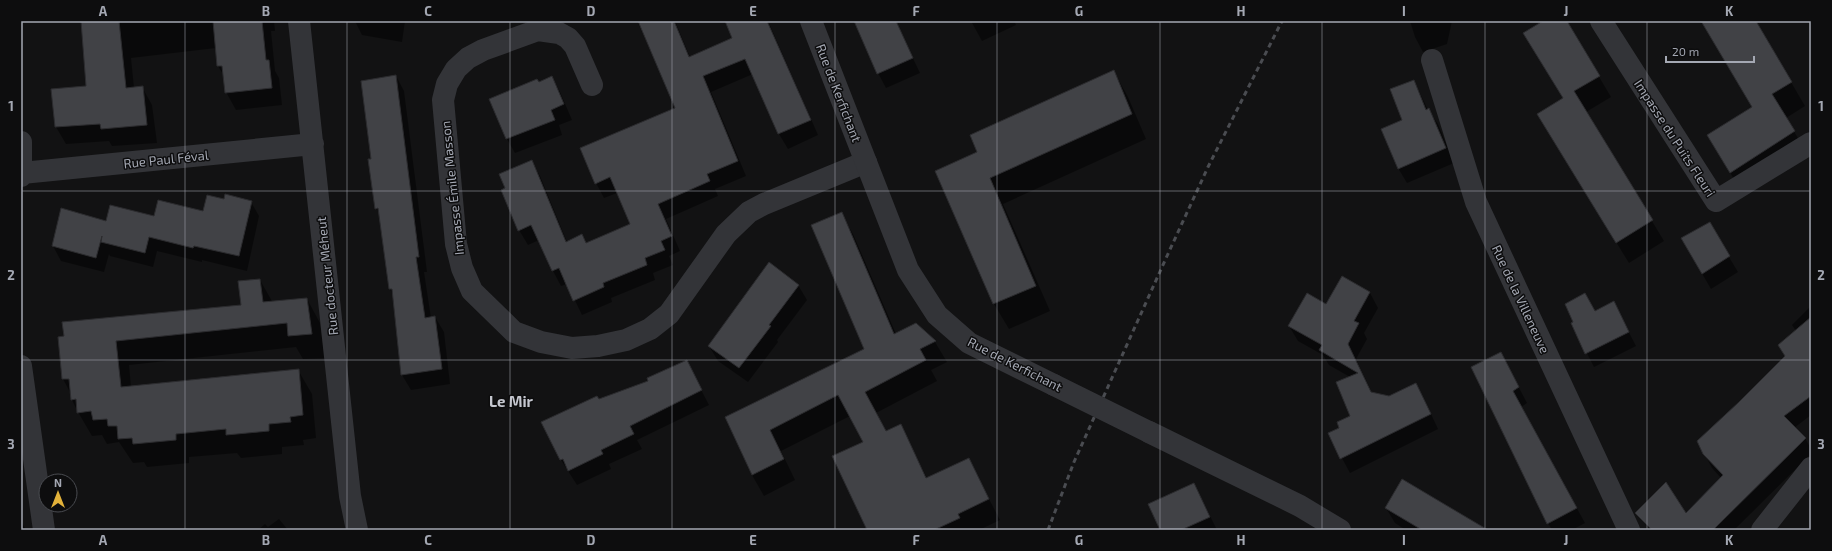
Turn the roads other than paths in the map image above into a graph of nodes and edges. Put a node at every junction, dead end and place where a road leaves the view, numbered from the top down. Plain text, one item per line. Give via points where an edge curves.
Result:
1 (299, 21) edge
2 (811, 21) edge
3 (1601, 21) edge
4 (1432, 60) dead end
5 (592, 86) dead end
6 (21, 142) edge
7 (1811, 143) edge
8 (313, 144) junction
9 (866, 162) junction
10 (21, 175) edge
11 (21, 366) edge
12 (1811, 468) edge
13 (44, 530) edge
14 (358, 530) edge
15 (1340, 530) edge
16 (1629, 530) edge
17 (1762, 530) edge

1 - 8 street, Rue docteur Méheut
2 - 9 street, Rue de Kerfichant
3 - 7 street, Impasse du Puits Fleuri via 1716,201
4 - 16 street, Rue de la Villeneuve via 1476,202
5 - 9 street, Impasse Émile Masson via 575,46 568,38 558,33 538,30 468,58 456,69 447,84 443,100 456,244 462,268 472,291 514,332 541,342 572,348 598,346 626,340 650,329 670,314 726,234 749,212
6 - 10 street
8 - 10 street, Rue Paul Féval
8 - 14 street, Rue docteur Méheut via 350,496
9 - 15 street, Rue de Kerfichant, bridge via 908,270 937,315 969,343 1300,506
11 - 13 street
12 - 17 street

